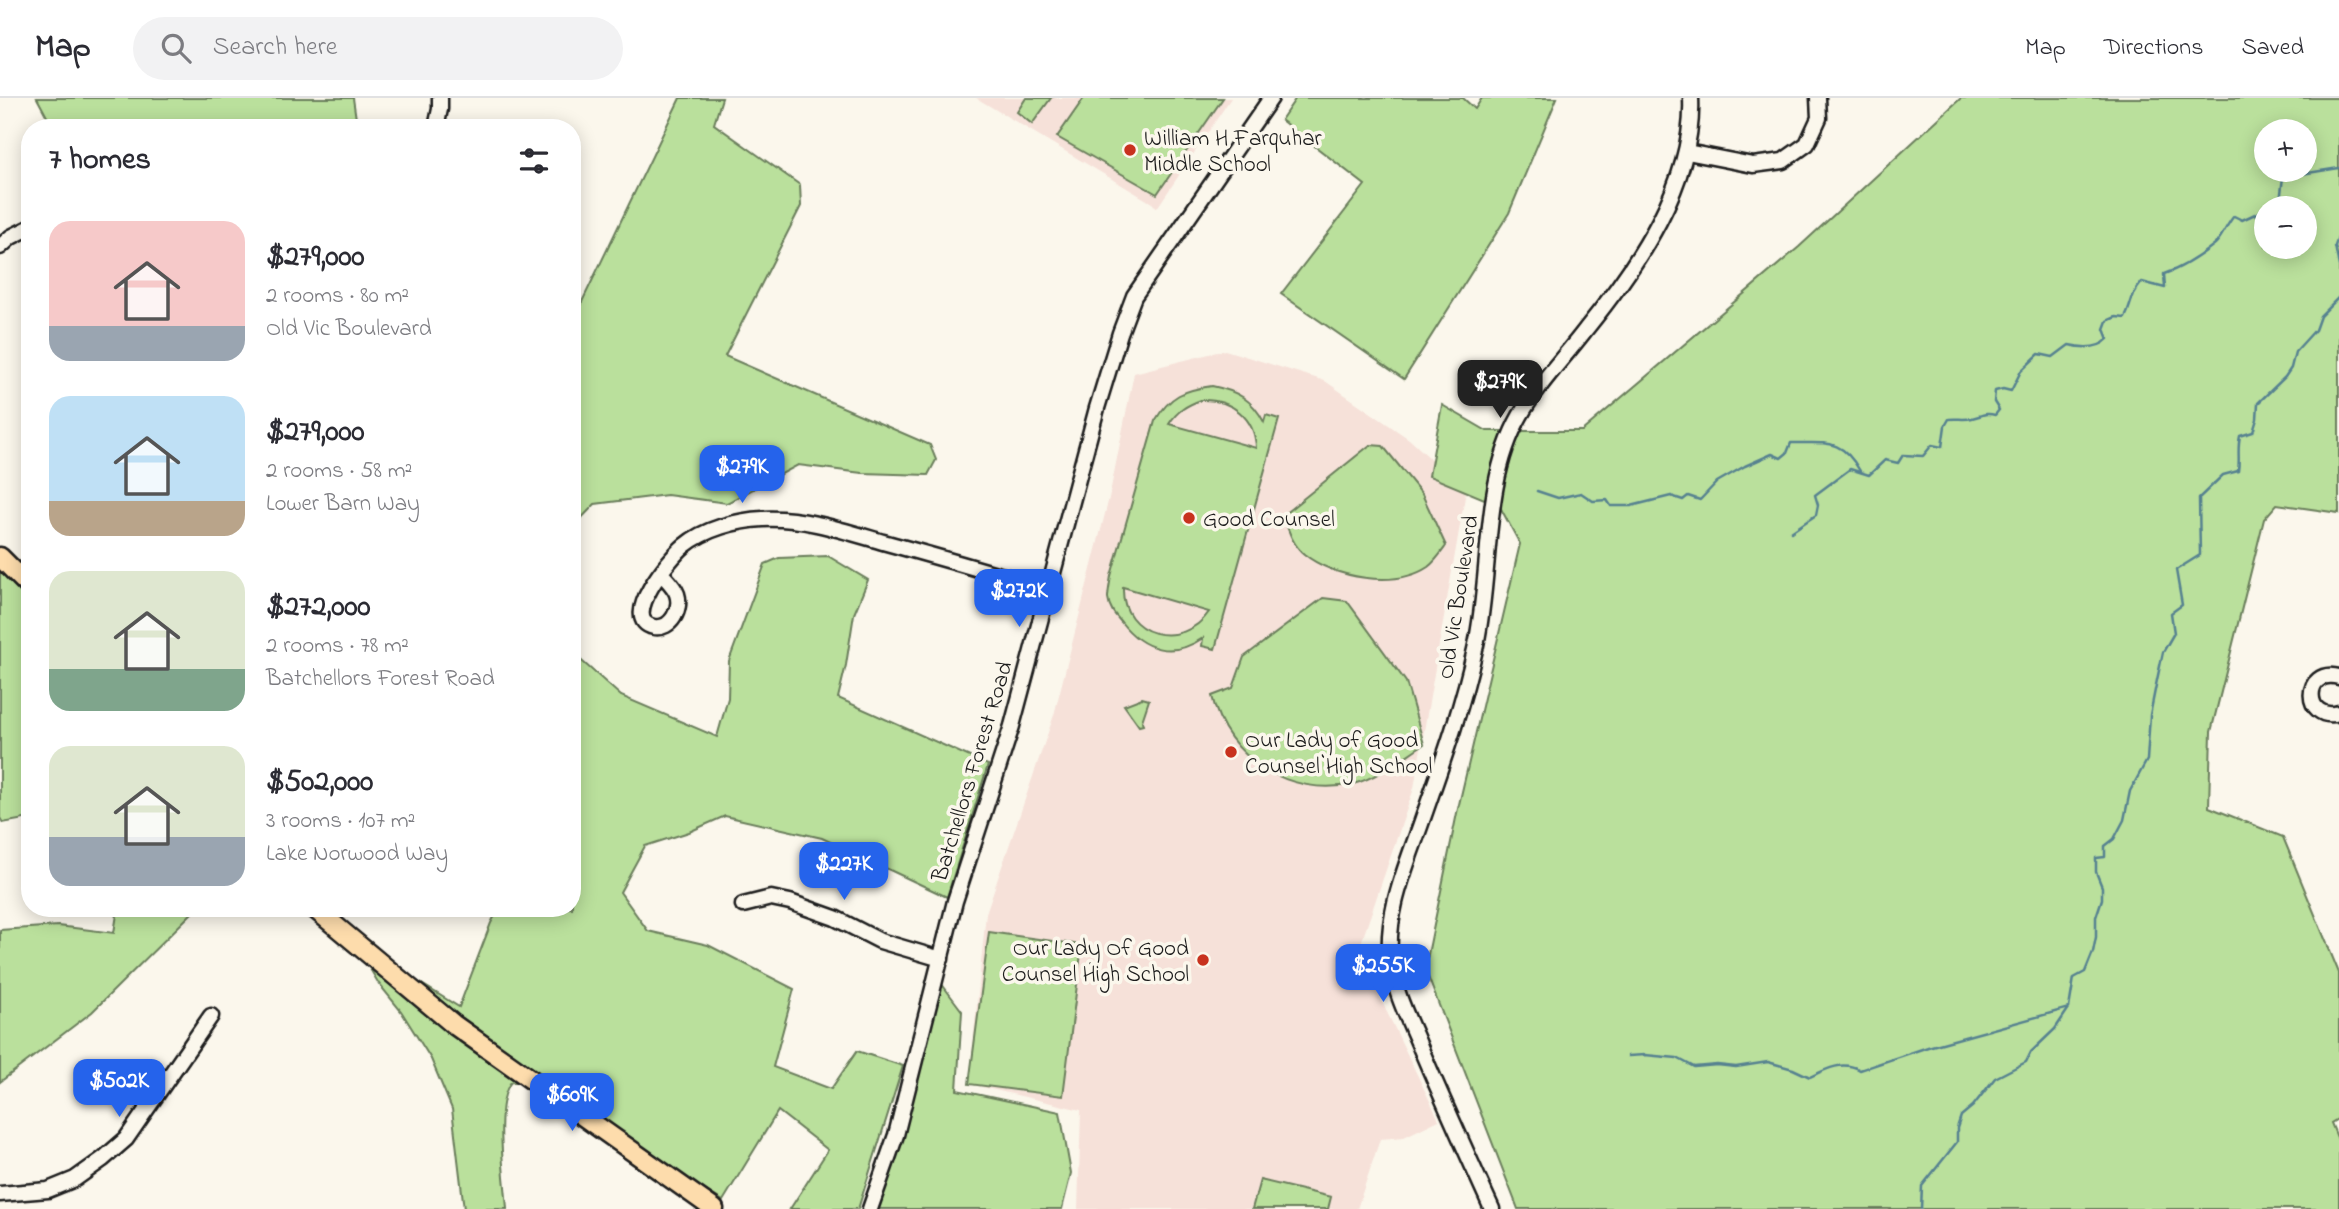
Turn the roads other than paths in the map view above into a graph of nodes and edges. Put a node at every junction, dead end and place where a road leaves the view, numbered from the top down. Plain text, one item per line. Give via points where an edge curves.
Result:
1 (440, 98) edge
2 (1271, 98) edge
3 (1690, 98) edge
4 (1818, 98) edge
5 (438, 119) edge
6 (1687, 152) junction
7 (21, 233) edge
8 (0, 247) edge
9 (0, 557) edge
10 (661, 573) dead end
11 (21, 578) edge
12 (1047, 589) junction
13 (2339, 677) edge
14 (2338, 716) edge
15 (743, 905) dead end
16 (325, 917) edge
17 (941, 959) junction
18 (211, 1016) dead end
19 (0, 1194) edge
20 (714, 1209) edge
21 (870, 1209) edge
22 (1492, 1209) edge

1 - 5 street
2 - 12 street, Batchellors Forest Road via 1135,296 1097,408
3 - 6 street, Old Vic Boulevard
4 - 6 street via 1819,118 1807,144 1783,162 1753,165
6 - 22 street, Old Vic Boulevard via 1672,196 1643,251 1520,416 1500,465 1477,642 1390,929 1391,963 1400,999
7 - 8 street
9 - 11 main road
10 - 12 street via 684,546 701,536 763,519 791,520
12 - 17 street, Batchellors Forest Road via 1012,726
13 - 14 street via 2319,679 2311,693 2317,708
15 - 17 street via 771,898 790,902 880,941
16 - 20 main road via 453,1024
17 - 21 street, Batchellors Forest Road via 896,1135
18 - 19 street via 126,1139 103,1159 75,1179 48,1190

